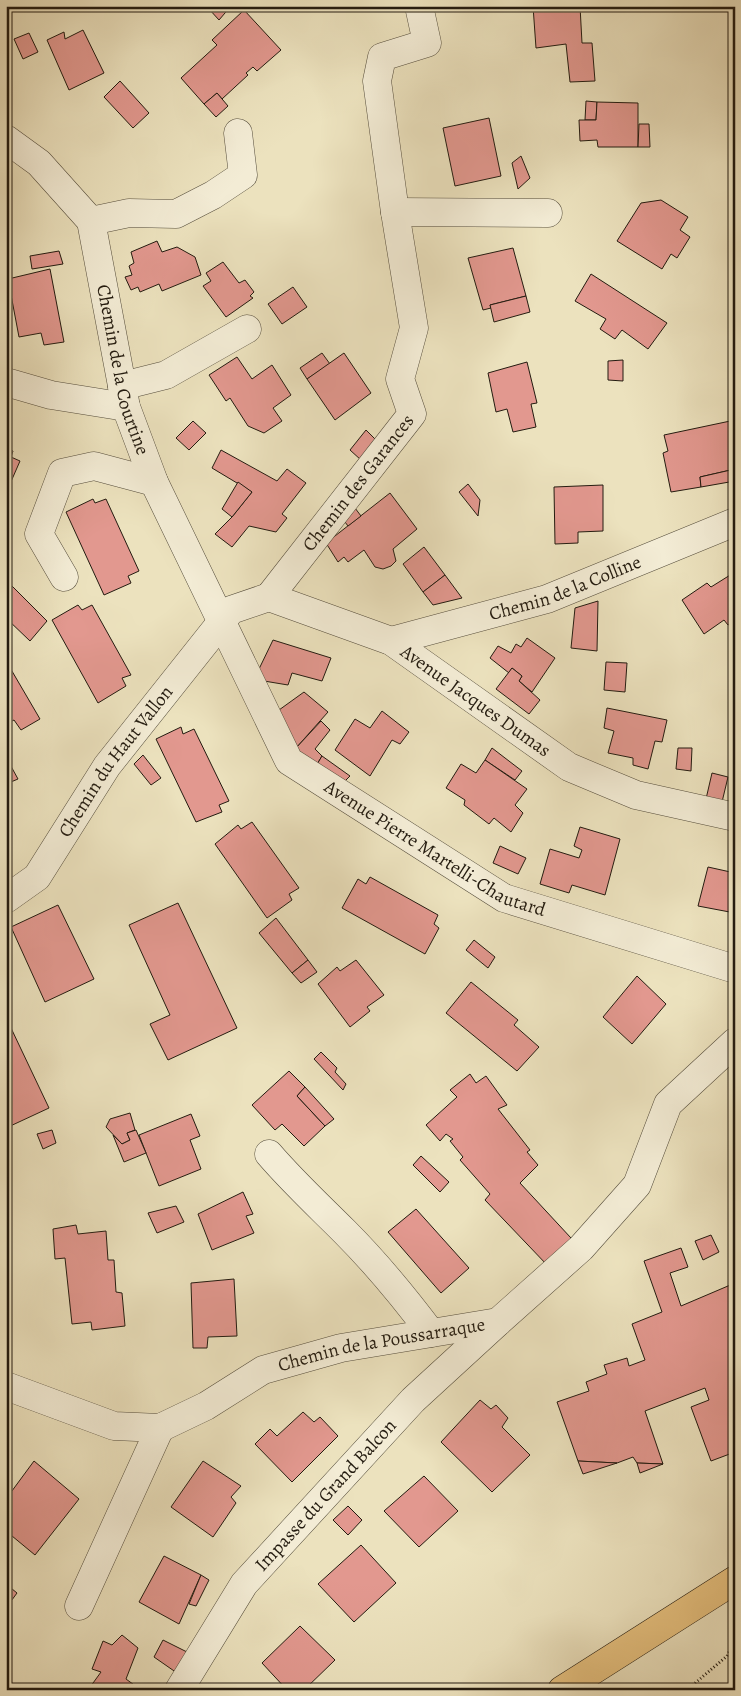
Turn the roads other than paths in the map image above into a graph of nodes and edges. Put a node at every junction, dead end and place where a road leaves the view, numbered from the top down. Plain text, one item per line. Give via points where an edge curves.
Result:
1 (419, 6) edge
2 (238, 133) dead end
3 (6, 139) edge
4 (395, 212) junction
5 (548, 213) dead end
6 (91, 221) junction
7 (247, 328) dead end
8 (6, 382) edge
9 (124, 397) junction
10 (154, 482) junction
11 (735, 522) edge
12 (64, 577) dead end
13 (269, 597) junction
14 (222, 621) junction
15 (391, 640) junction
16 (735, 817) edge
17 (6, 899) edge
18 (735, 969) edge
19 (735, 1042) edge
20 (269, 1154) dead end
21 (498, 1322) junction
22 (431, 1333) junction
23 (6, 1386) edge
24 (160, 1428) junction
25 (735, 1580) edge
26 (78, 1606) dead end
27 (179, 1690) edge
28 (562, 1690) edge

1 - 4 street, Chemin des Garances via 427,43 382,57 377,81
2 - 6 street via 243,175 212,195 176,214 129,213
3 - 6 street via 40,163
4 - 5 street
4 - 13 street, Chemin des Garances via 414,328 400,379 412,414
6 - 9 street, Chemin de la Courtine
7 - 9 street
8 - 9 street via 51,395
9 - 10 street, Chemin de la Courtine
10 - 12 street via 94,466 62,473 39,534
10 - 14 street, Chemin de la Courtine
11 - 15 street, Chemin de la Colline via 547,599
13 - 14 street via 231,610
13 - 15 street, Avenue Jacques Dumas
14 - 17 street, Chemin du Haut Vallon via 107,766 37,877
14 - 18 street, Avenue Pierre Martelli-Chautard via 289,761 504,898
15 - 16 street, Avenue Jacques Dumas via 569,767 636,796
19 - 21 street, Chemin de la Poussarraque via 668,1104 637,1185 581,1248
20 - 22 street via 402,1294
21 - 22 street, Chemin de la Poussarraque
21 - 27 street, Impasse du Grand Balcon via 413,1400 244,1584
22 - 24 street, Chemin de la Poussarraque via 341,1348 263,1370 206,1406
23 - 24 street, Chemin de la Poussarraque via 114,1426
24 - 26 street
25 - 28 main road

